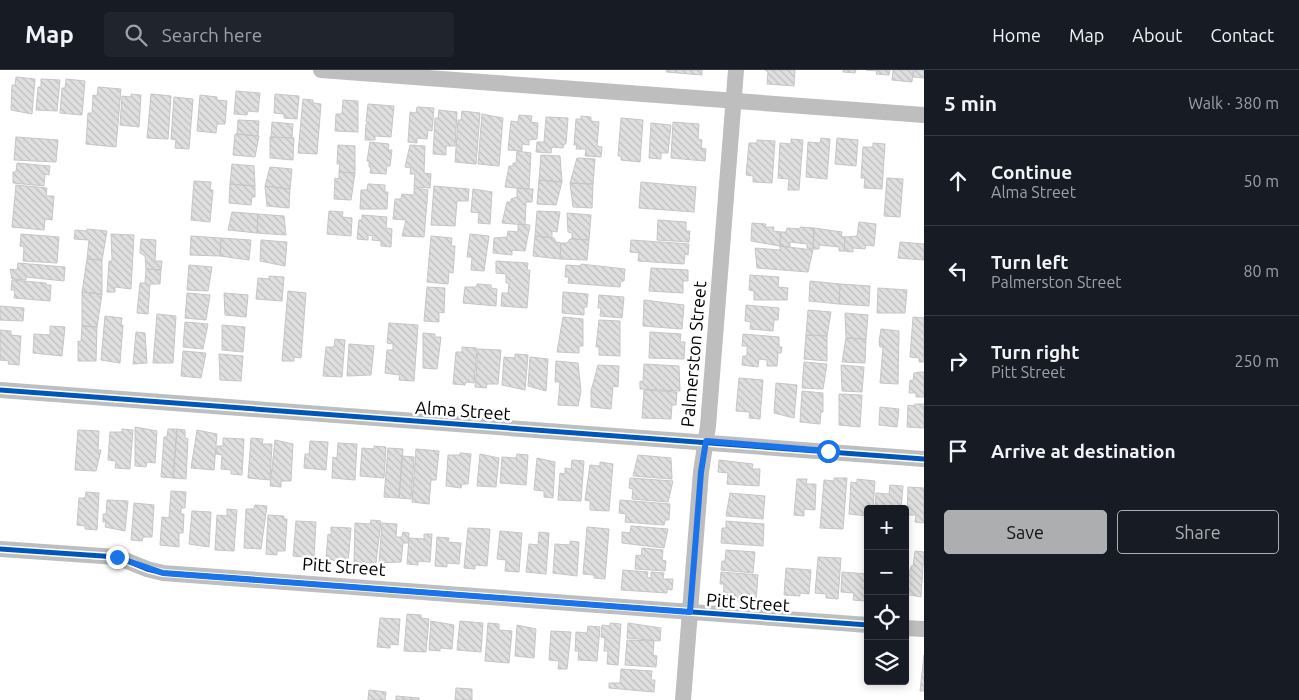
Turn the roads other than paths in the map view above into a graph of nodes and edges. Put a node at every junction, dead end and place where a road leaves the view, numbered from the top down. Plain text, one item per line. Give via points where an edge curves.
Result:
1 (322, 70) edge
2 (736, 70) edge
3 (733, 100) junction
4 (924, 115) edge
5 (0, 390) edge
6 (706, 441) junction
7 (924, 459) edge
8 (0, 549) edge
9 (690, 612) junction
10 (864, 625) edge
11 (909, 628) edge
12 (924, 629) edge
13 (683, 700) edge

1 - 3 street
2 - 3 street, Palmerston Street
3 - 4 street
3 - 6 street, Palmerston Street
5 - 6 street, Alma Street
6 - 7 street, Alma Street
6 - 9 street, Palmerston Street
8 - 9 street, Pitt Street via 117,557 163,573
9 - 10 street, Pitt Street
9 - 13 street, Palmerston Street
11 - 12 street

